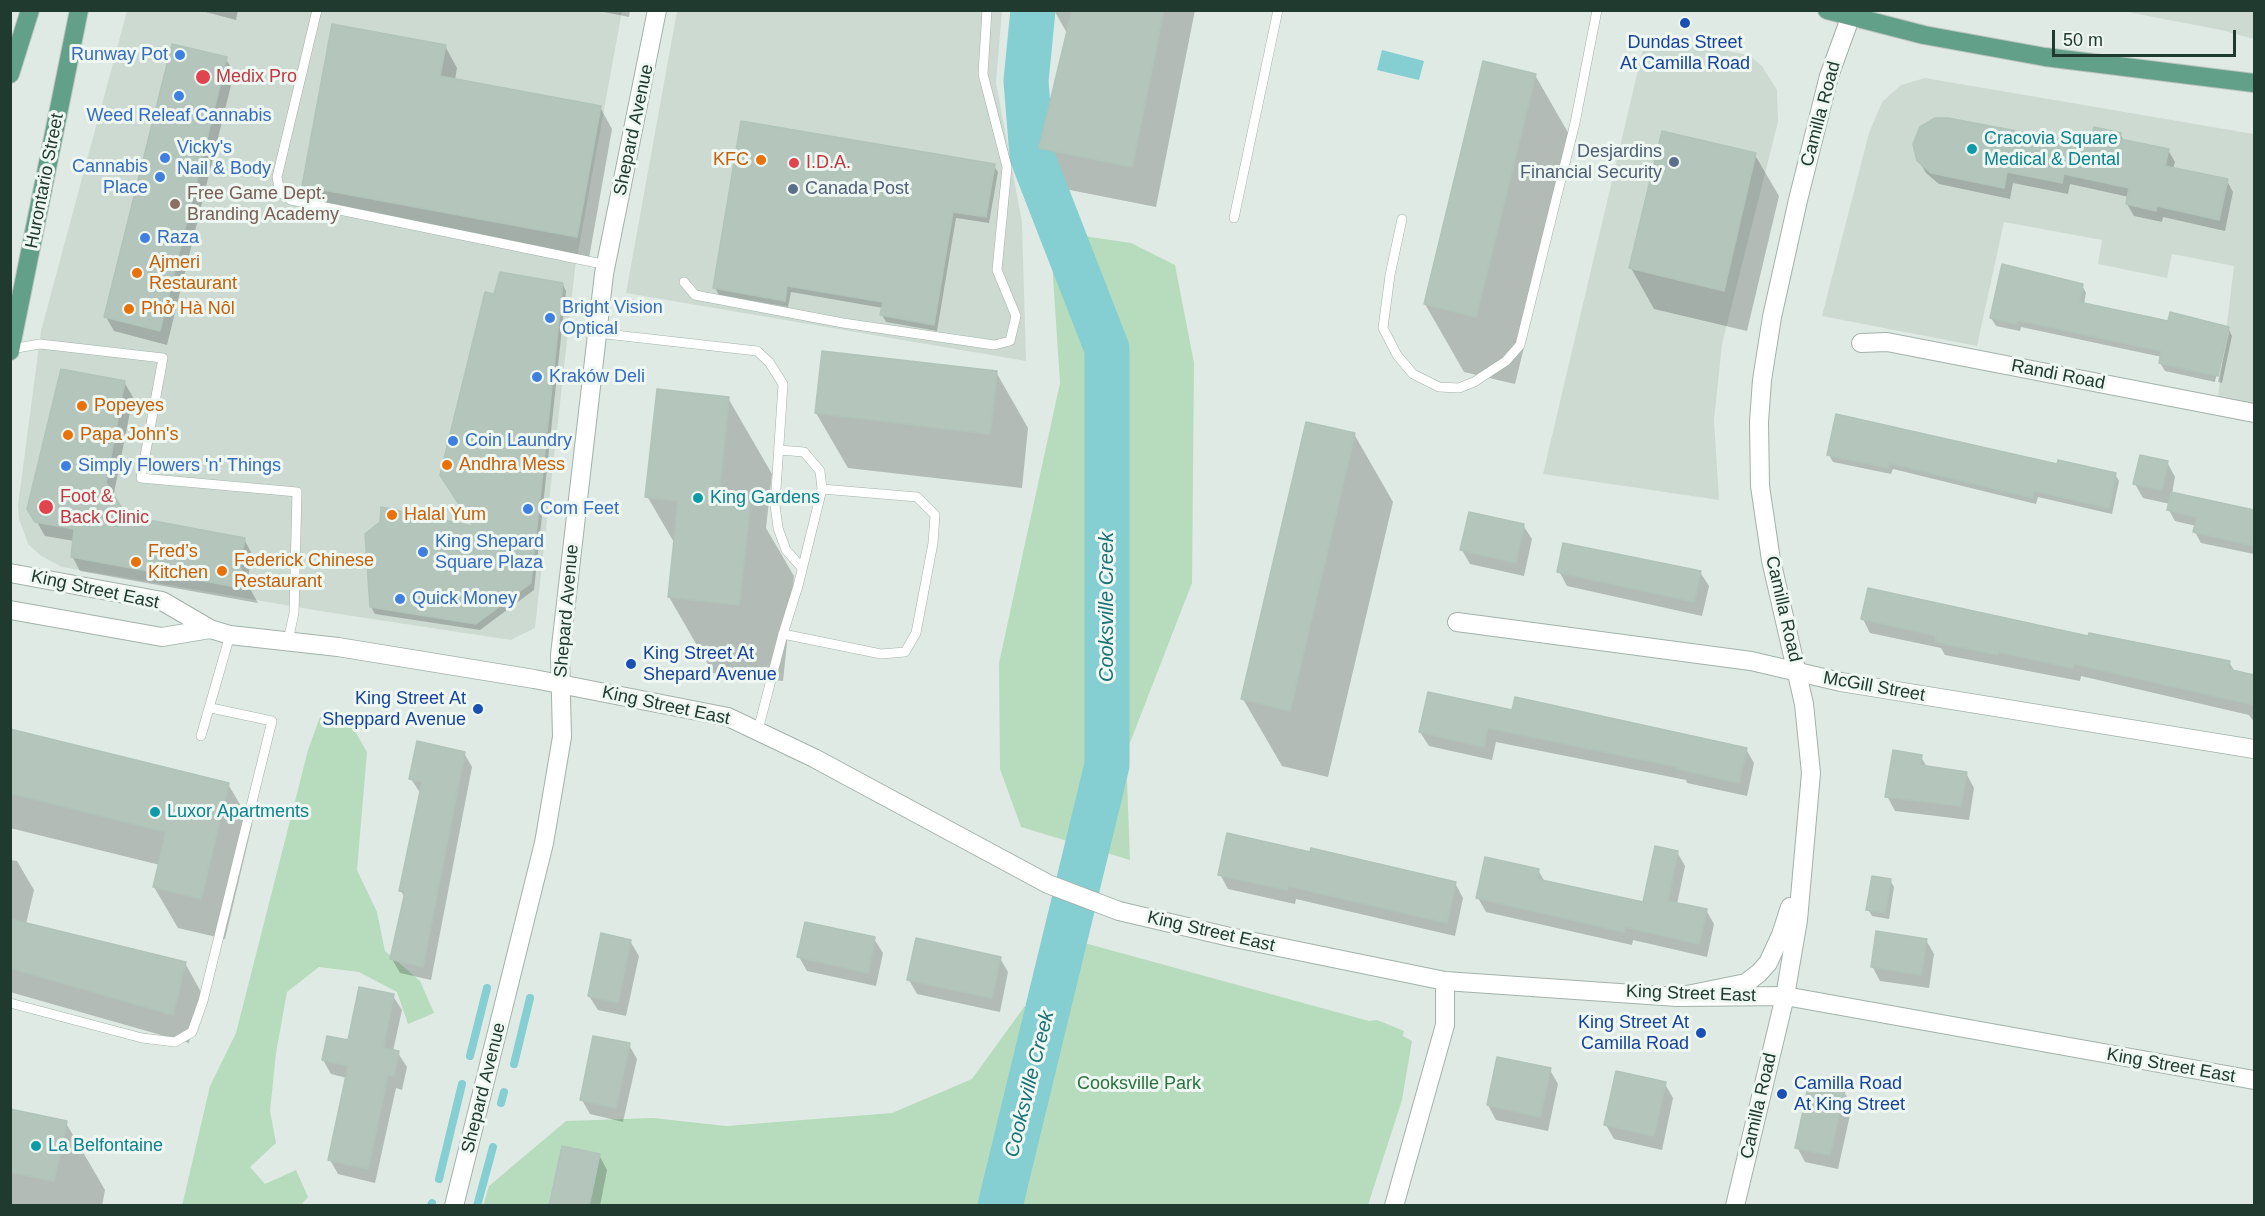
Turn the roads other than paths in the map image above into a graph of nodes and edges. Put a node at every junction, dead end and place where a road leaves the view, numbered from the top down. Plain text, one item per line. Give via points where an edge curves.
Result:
1 (79, 10) edge
2 (317, 10) edge
3 (657, 10) edge
4 (987, 10) edge
5 (1278, 10) edge
6 (1597, 10) edge
7 (1827, 10) edge
8 (26, 11) edge
9 (1852, 13) edge
10 (10, 74) edge
11 (2254, 83) edge
12 (1234, 218) dead end
13 (1402, 219) dead end
14 (607, 265) junction
15 (684, 282) dead end
16 (597, 333) junction
17 (1861, 343) dead end
18 (11, 350) edge
19 (2254, 413) edge
20 (779, 450) junction
21 (822, 489) junction
22 (802, 568) junction
23 (10, 573) edge
24 (10, 610) edge
25 (1457, 622) dead end
26 (210, 629) junction
27 (783, 634) junction
28 (230, 635) junction
29 (288, 641) junction
30 (1798, 673) junction
31 (561, 685) junction
32 (211, 708) junction
33 (758, 730) junction
34 (201, 736) dead end
35 (2254, 749) edge
36 (1806, 844) junction
37 (1445, 981) junction
38 (1785, 996) junction
39 (1677, 997) junction
40 (10, 1003) edge
41 (2254, 1080) edge
42 (454, 1206) edge
43 (1394, 1206) edge
44 (1735, 1206) edge

1 - 18 main road, Hurontario Street
2 - 14 lane via 277,177 280,192 291,201
3 - 14 street, Shepard Avenue
4 - 15 lane via 983,74 1007,167 997,270 1016,316 1010,341 994,345 843,323 695,295
5 - 12 lane
6 - 13 lane via 1575,123 1520,345 1506,361 1459,388 1439,387 1413,374 1397,355 1383,328
7 - 9 main road
8 - 10 main road
9 - 11 main road via 1924,35 2045,57
9 - 30 street, Camilla Road via 1829,76 1787,245 1762,380 1760,486 1771,560
14 - 16 street, Shepard Avenue
16 - 20 lane via 757,351 783,384
16 - 31 street, Shepard Avenue via 561,644
17 - 19 street, Randi Road via 1887,342
18 - 29 lane via 40,344 163,358 141,478 297,492 294,613
20 - 21 lane via 804,452 819,471
20 - 22 lane via 775,505 778,528 786,550
21 - 22 lane
21 - 27 lane via 917,497 935,515 916,633 905,652 881,654
22 - 27 lane
23 - 26 street, King Street East via 162,601
24 - 26 street, King Street East via 162,637
25 - 30 street, McGill Street via 1751,661
26 - 28 street, King Street East
27 - 33 lane
28 - 29 street, King Street East
28 - 32 lane
29 - 31 street, King Street East
30 - 35 street, McGill Street
30 - 36 street, Camilla Road via 1811,773
31 - 33 street, King Street East via 728,717
31 - 42 street, Shepard Avenue via 562,737 543,843
32 - 34 lane
32 - 40 lane via 272,721 192,1032 175,1042 142,1038
33 - 37 street, King Street East via 1048,884 1097,903 1230,937
36 - 38 street, Camilla Road
36 - 39 street via 1781,935 1768,963 1746,983
37 - 39 street, King Street East
37 - 43 street via 1445,1025
38 - 39 street, King Street East
38 - 41 street, King Street East
38 - 44 street, Camilla Road

